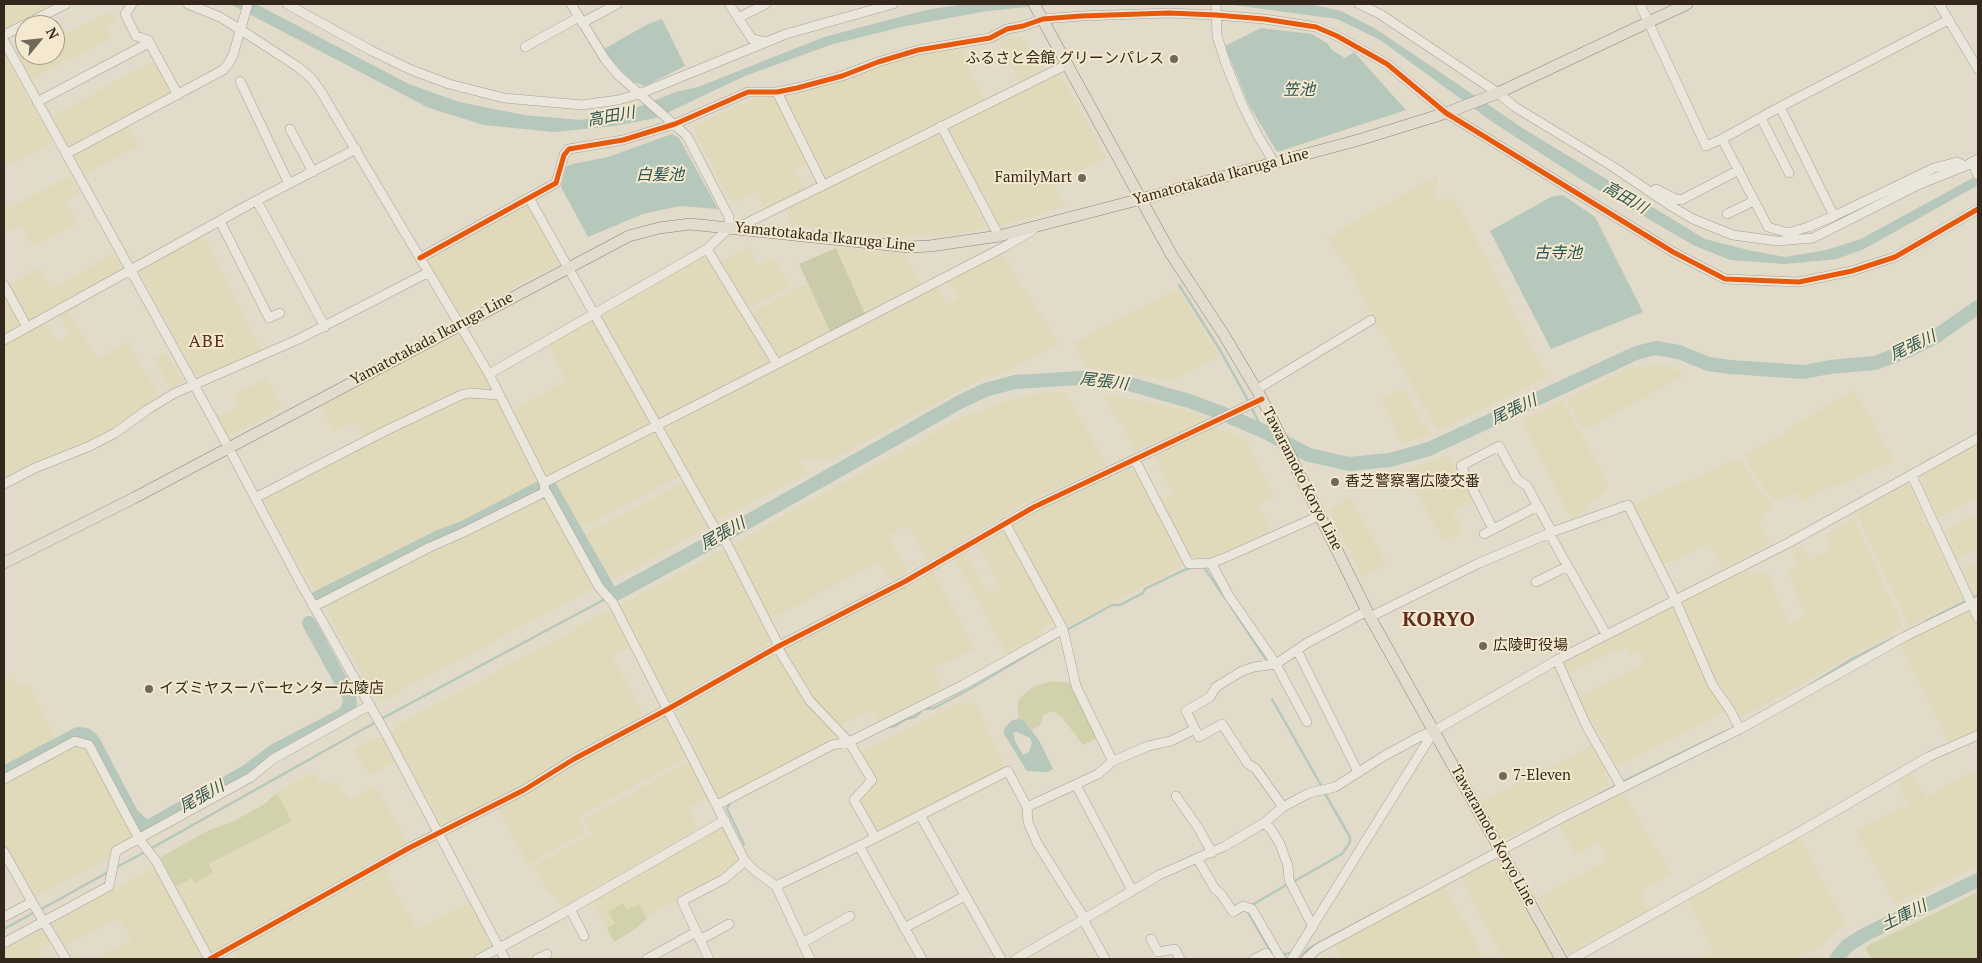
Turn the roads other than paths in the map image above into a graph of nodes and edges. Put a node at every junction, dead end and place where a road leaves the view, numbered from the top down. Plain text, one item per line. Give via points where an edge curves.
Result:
1 (66, 4) edge
2 (132, 4) edge
3 (188, 4) edge
4 (248, 4) edge
5 (287, 4) edge
6 (571, 4) edge
7 (617, 4) edge
8 (729, 4) edge
9 (766, 4) edge
10 (865, 4) edge
11 (893, 4) edge
12 (1034, 4) edge
13 (1360, 4) edge
14 (1640, 4) edge
15 (1687, 4) edge
16 (1939, 4) edge
17 (874, 8) junction
18 (1216, 11) edge
19 (1042, 17) junction
20 (738, 18) junction
21 (581, 20) junction
22 (1948, 20) junction
23 (1649, 21) junction
24 (241, 28) junction
25 (4, 35) edge
26 (4, 40) edge
27 (148, 40) junction
28 (767, 42) junction
29 (525, 47) dead end
30 (1068, 64) junction
31 (1978, 69) edge
32 (240, 80) dead end
33 (777, 92) junction
34 (1496, 93) junction
35 (178, 95) junction
36 (642, 96) junction
37 (37, 102) junction
38 (1780, 107) junction
39 (1449, 112) junction
40 (1761, 118) junction
41 (673, 122) junction
42 (941, 126) junction
43 (290, 129) dead end
44 (1722, 139) junction
45 (356, 149) junction
46 (66, 154) junction
47 (1274, 162) junction
48 (1973, 166) edge
49 (1738, 170) junction
50 (313, 172) junction
51 (1789, 173) dead end
52 (289, 184) junction
53 (823, 185) junction
54 (1650, 192) junction
55 (529, 198) junction
56 (1141, 199) junction
57 (257, 200) junction
58 (1754, 201) junction
59 (1978, 209) edge
60 (1727, 214) dead end
61 (1834, 216) junction
62 (220, 221) junction
63 (1041, 224) junction
64 (733, 228) junction
65 (1788, 232) junction
66 (999, 236) junction
67 (1813, 238) junction
68 (708, 249) junction
69 (420, 258) junction
70 (568, 267) junction
71 (130, 270) junction
72 (429, 272) junction
73 (4, 285) edge
74 (280, 313) dead end
75 (594, 314) junction
76 (1371, 320) dead end
77 (459, 325) junction
78 (325, 327) junction
79 (26, 328) junction
80 (4, 340) edge
81 (777, 364) junction
82 (489, 374) junction
83 (193, 385) junction
84 (499, 394) junction
85 (1252, 402) junction
86 (657, 426) junction
87 (1978, 438) edge
88 (227, 447) junction
89 (1135, 460) junction
90 (1912, 476) junction
91 (4, 484) edge
92 (544, 488) junction
93 (255, 498) junction
94 (1538, 506) junction
95 (1320, 515) junction
96 (1005, 523) junction
97 (1493, 529) junction
98 (1550, 532) junction
99 (1484, 534) dead end
100 (1210, 562) junction
101 (4, 563) edge
102 (1568, 566) junction
103 (1536, 582) dead end
104 (1675, 599) junction
105 (1975, 603) edge
106 (315, 606) junction
107 (1369, 614) junction
108 (1978, 618) edge
109 (1063, 629) junction
110 (1606, 634) junction
111 (778, 646) junction
112 (1297, 650) junction
113 (1557, 660) junction
114 (1276, 664) junction
115 (370, 705) junction
116 (668, 709) junction
117 (1307, 722) dead end
118 (1738, 726) junction
119 (1195, 729) junction
120 (1434, 731) junction
121 (1978, 735) edge
122 (849, 742) junction
123 (1111, 758) dead end
124 (1358, 772) junction
125 (4, 779) edge
126 (1076, 785) junction
127 (1620, 785) junction
128 (1176, 796) dead end
129 (717, 805) junction
130 (1027, 807) junction
131 (1283, 807) junction
132 (920, 815) junction
133 (725, 820) junction
134 (1264, 824) junction
135 (439, 832) junction
136 (875, 837) junction
137 (140, 841) junction
138 (859, 846) junction
139 (1501, 850) junction
140 (4, 852) edge
141 (1212, 853) junction
142 (1197, 858) junction
143 (745, 861) junction
144 (776, 886) junction
145 (1132, 890) junction
146 (965, 896) junction
147 (33, 904) junction
148 (570, 909) junction
149 (850, 916) dead end
150 (4, 917) edge
151 (43, 919) junction
152 (1084, 919) junction
153 (729, 924) dead end
154 (1313, 927) junction
155 (904, 928) junction
156 (584, 936) dead end
157 (698, 936) junction
158 (1151, 939) dead end
159 (4, 942) edge
160 (802, 944) junction
161 (499, 948) junction
162 (547, 954) dead end
163 (1280, 957) edge
164 (66, 959) edge
165 (209, 959) edge
166 (479, 959) edge
167 (505, 959) edge
168 (537, 959) edge
169 (647, 959) edge
170 (709, 959) edge
171 (810, 959) edge
172 (922, 959) edge
173 (1001, 959) edge
174 (1016, 959) edge
175 (1105, 959) edge
176 (1180, 959) edge
177 (1254, 959) edge
178 (1270, 959) edge
179 (1292, 959) edge
180 (1306, 959) edge
181 (1561, 959) edge
182 (1572, 959) edge

1 - 25 street
2 - 27 street via 125,14 136,36
3 - 24 street
4 - 24 street
5 - 36 street via 409,69 469,91 569,105 598,104
6 - 21 street
7 - 21 street
8 - 20 street
9 - 20 street
10 - 17 street
11 - 17 street
12 - 19 main road, Tawaramoto Koryo Line
13 - 34 street via 1380,14
14 - 23 street
15 - 23 main road, Yamatotakada Ikaruga Line
16 - 22 street
17 - 28 street
18 - 19 street
18 - 39 street via 1316,27 1338,36 1387,64
18 - 47 street via 1217,36 1239,96
19 - 30 main road, Tawaramoto Koryo Line
19 - 33 street via 990,38 918,50 842,76
20 - 28 street via 752,39
21 - 29 street
21 - 36 street via 617,74
22 - 31 street
22 - 38 street
23 - 34 main road, Yamatotakada Ikaruga Line
23 - 44 street via 1706,146
24 - 35 street via 229,63 223,70
24 - 45 street via 311,78
26 - 37 street
27 - 35 street
27 - 37 street via 143,46
28 - 36 street
30 - 42 street
30 - 56 main road, Tawaramoto Koryo Line
32 - 52 street
33 - 41 street via 748,92
33 - 53 street
34 - 39 main road, Yamatotakada Ikaruga Line
34 - 54 street
35 - 46 street
36 - 41 street
37 - 46 street
38 - 40 street
38 - 61 street
39 - 47 main road, Yamatotakada Ikaruga Line
39 - 59 street via 1673,252 1725,279 1799,282 1852,272 1895,257
40 - 44 street
40 - 51 street
41 - 55 street via 623,140 569,149 564,155 556,183
41 - 64 street via 687,136
42 - 53 street
42 - 66 street
43 - 50 street
44 - 49 street
45 - 50 street
45 - 69 street
46 - 71 street
47 - 56 main road, Yamatotakada Ikaruga Line
48 - 61 street via 1958,162 1934,168
48 - 67 street via 1920,184
49 - 54 street via 1681,200 1656,189
49 - 58 street
50 - 52 street
52 - 57 street
53 - 64 street
54 - 67 street via 1693,219 1734,235 1777,242
55 - 69 street
55 - 70 street
56 - 63 main road, Yamatotakada Ikaruga Line
56 - 85 main road, Tawaramoto Koryo Line via 1224,335
57 - 62 street
57 - 78 street
58 - 60 street
58 - 65 street via 1768,227
61 - 65 street
62 - 71 street
62 - 74 street via 269,318
63 - 66 main road, Yamatotakada Ikaruga Line
63 - 81 street
64 - 66 main road, Yamatotakada Ikaruga Line via 909,247
64 - 68 street
64 - 70 main road, Yamatotakada Ikaruga Line via 690,224 659,228 629,236
65 - 67 street via 1793,236 1807,234
68 - 75 street
68 - 81 street
69 - 72 street
70 - 75 street
70 - 77 main road, Yamatotakada Ikaruga Line
71 - 79 street
71 - 83 street
72 - 77 street
72 - 78 street
73 - 79 street
75 - 82 street
75 - 86 street
76 - 85 street
77 - 82 street
77 - 88 main road, Yamatotakada Ikaruga Line
78 - 83 street
79 - 80 street
81 - 86 street
82 - 84 street
83 - 88 street
83 - 91 street via 161,401 115,433
84 - 92 street
84 - 93 street via 461,395
85 - 89 street
85 - 95 main road, Tawaramoto Koryo Line via 1276,426
86 - 92 street
86 - 111 street via 724,541
87 - 90 street
88 - 93 street
88 - 101 main road, Yamatotakada Ikaruga Line
89 - 96 street
89 - 100 street via 1189,564
90 - 104 street via 1775,550
90 - 105 street
92 - 106 street
92 - 116 street via 612,603
93 - 106 street
94 - 97 street
94 - 97 street via 1499,446 1461,466
94 - 98 street
95 - 100 street
95 - 107 main road, Tawaramoto Koryo Line
96 - 109 street
96 - 111 street via 904,582
97 - 99 street
98 - 102 street
98 - 104 street via 1628,506
98 - 107 street
100 - 114 street via 1234,604
102 - 103 street
102 - 110 street
104 - 110 street
104 - 118 street via 1712,684
105 - 108 street
105 - 118 street via 1904,637
106 - 115 street
107 - 112 street
107 - 120 main road, Tawaramoto Koryo Line
109 - 122 street via 963,685
109 - 123 street via 1076,686
110 - 113 street
111 - 116 street
111 - 122 street via 810,701
112 - 114 street
112 - 124 street
113 - 120 street
113 - 127 street via 1587,727
114 - 117 street
114 - 119 street via 1248,668 1216,686 1210,697 1186,711
115 - 135 street
115 - 137 street via 273,759 251,777
116 - 129 street
116 - 135 street via 574,759 524,790
118 - 127 street
119 - 126 street via 1113,761 1098,774
119 - 131 street via 1199,737 1222,724 1248,764 1256,768
120 - 124 street
120 - 139 main road, Tawaramoto Koryo Line
120 - 154 street
121 - 182 street via 1928,756
122 - 129 street via 832,745
122 - 136 street via 872,780 854,800
124 - 131 street
125 - 137 street via 75,741 89,745
126 - 130 street
126 - 145 street
127 - 139 street
128 - 141 street
129 - 133 street
130 - 132 street via 1008,770
130 - 152 street via 1028,822 1037,843
131 - 134 street
132 - 136 street
132 - 146 street
133 - 143 street
133 - 148 street
134 - 141 street
134 - 154 street via 1280,844 1290,883
135 - 161 street
135 - 165 street
136 - 138 street
137 - 151 street via 116,851 109,886
137 - 165 street via 152,856
138 - 144 street
138 - 155 street
139 - 180 street via 1316,948
139 - 181 main road, Tawaramoto Koryo Line
140 - 147 street
141 - 142 street
142 - 145 street
142 - 163 street via 1232,912 1243,906 1249,908
143 - 144 street
143 - 157 street via 724,880 682,901
144 - 160 street
145 - 152 street
146 - 155 street
146 - 173 street
147 - 150 street
147 - 151 street
148 - 156 street
148 - 161 street
149 - 160 street
151 - 159 street
151 - 164 street
152 - 174 street
152 - 175 street
153 - 157 street
154 - 179 street
155 - 172 street
157 - 169 street
157 - 170 street
158 - 176 street via 1158,952 1175,949
160 - 171 street
161 - 166 street
161 - 167 street
162 - 168 street
177 - 178 street via 1266,953

